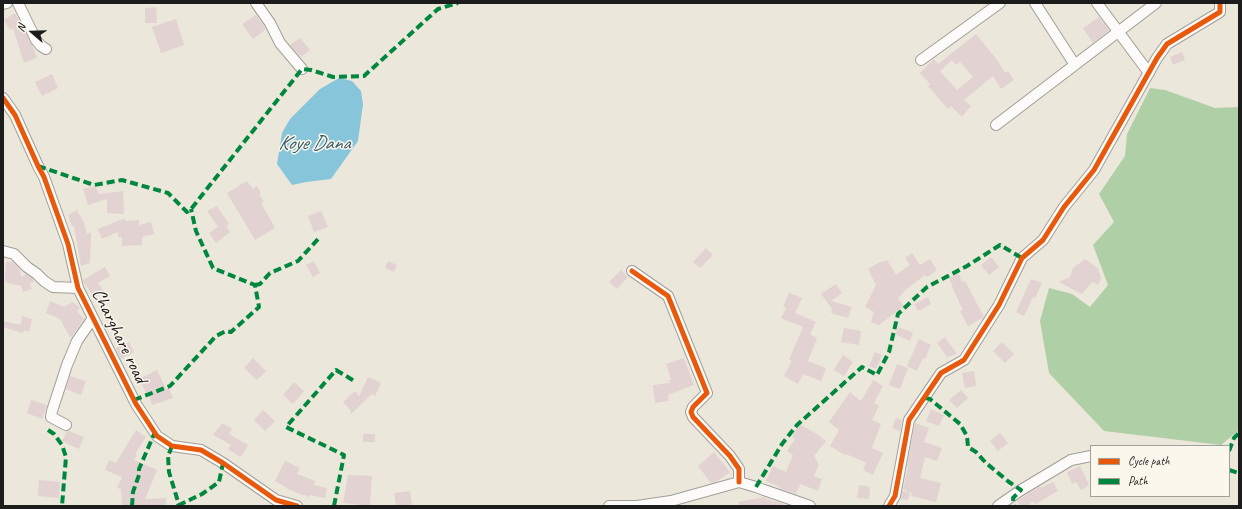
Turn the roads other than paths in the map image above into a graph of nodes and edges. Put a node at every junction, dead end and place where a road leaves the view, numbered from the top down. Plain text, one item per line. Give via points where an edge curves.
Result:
1 (7, 3) edge
2 (18, 3) edge
3 (256, 3) edge
4 (1000, 3) edge
5 (1035, 3) edge
6 (1097, 3) edge
7 (1156, 3) edge
8 (1220, 3) edge
9 (3, 4) edge
10 (1119, 32) junction
11 (46, 49) dead end
12 (921, 60) dead end
13 (1075, 65) junction
14 (302, 69) dead end
15 (1149, 73) junction
16 (3, 98) edge
17 (996, 125) dead end
18 (3, 250) edge
19 (632, 271) dead end
20 (78, 288) junction
21 (93, 318) junction
22 (66, 425) dead end
23 (1090, 456) edge
24 (739, 482) junction
25 (297, 506) edge
26 (609, 506) edge
27 (637, 506) edge
28 (810, 506) edge
29 (889, 506) edge
30 (998, 506) edge

1 - 9 street
2 - 11 street via 36,40
3 - 14 street via 280,43
4 - 12 street
5 - 13 street
6 - 10 street
7 - 10 street
8 - 15 street via 1220,12 1167,44
10 - 13 street
10 - 15 street
13 - 17 street
15 - 29 street via 1094,170 1064,207 1042,240 1022,258 1000,305 964,360 941,373 909,420 895,496
16 - 20 street, Charghare road via 15,115 44,177 68,244
18 - 20 street via 14,254 53,288
19 - 24 street via 668,296 707,393 691,412 739,468
20 - 21 street, Charghare road
21 - 22 street via 77,340 52,411 51,417
21 - 25 street, Charghare road via 136,404 157,436 172,446 201,450 276,500
23 - 30 street via 1071,460
24 - 27 street via 671,501
24 - 28 street
26 - 27 street

